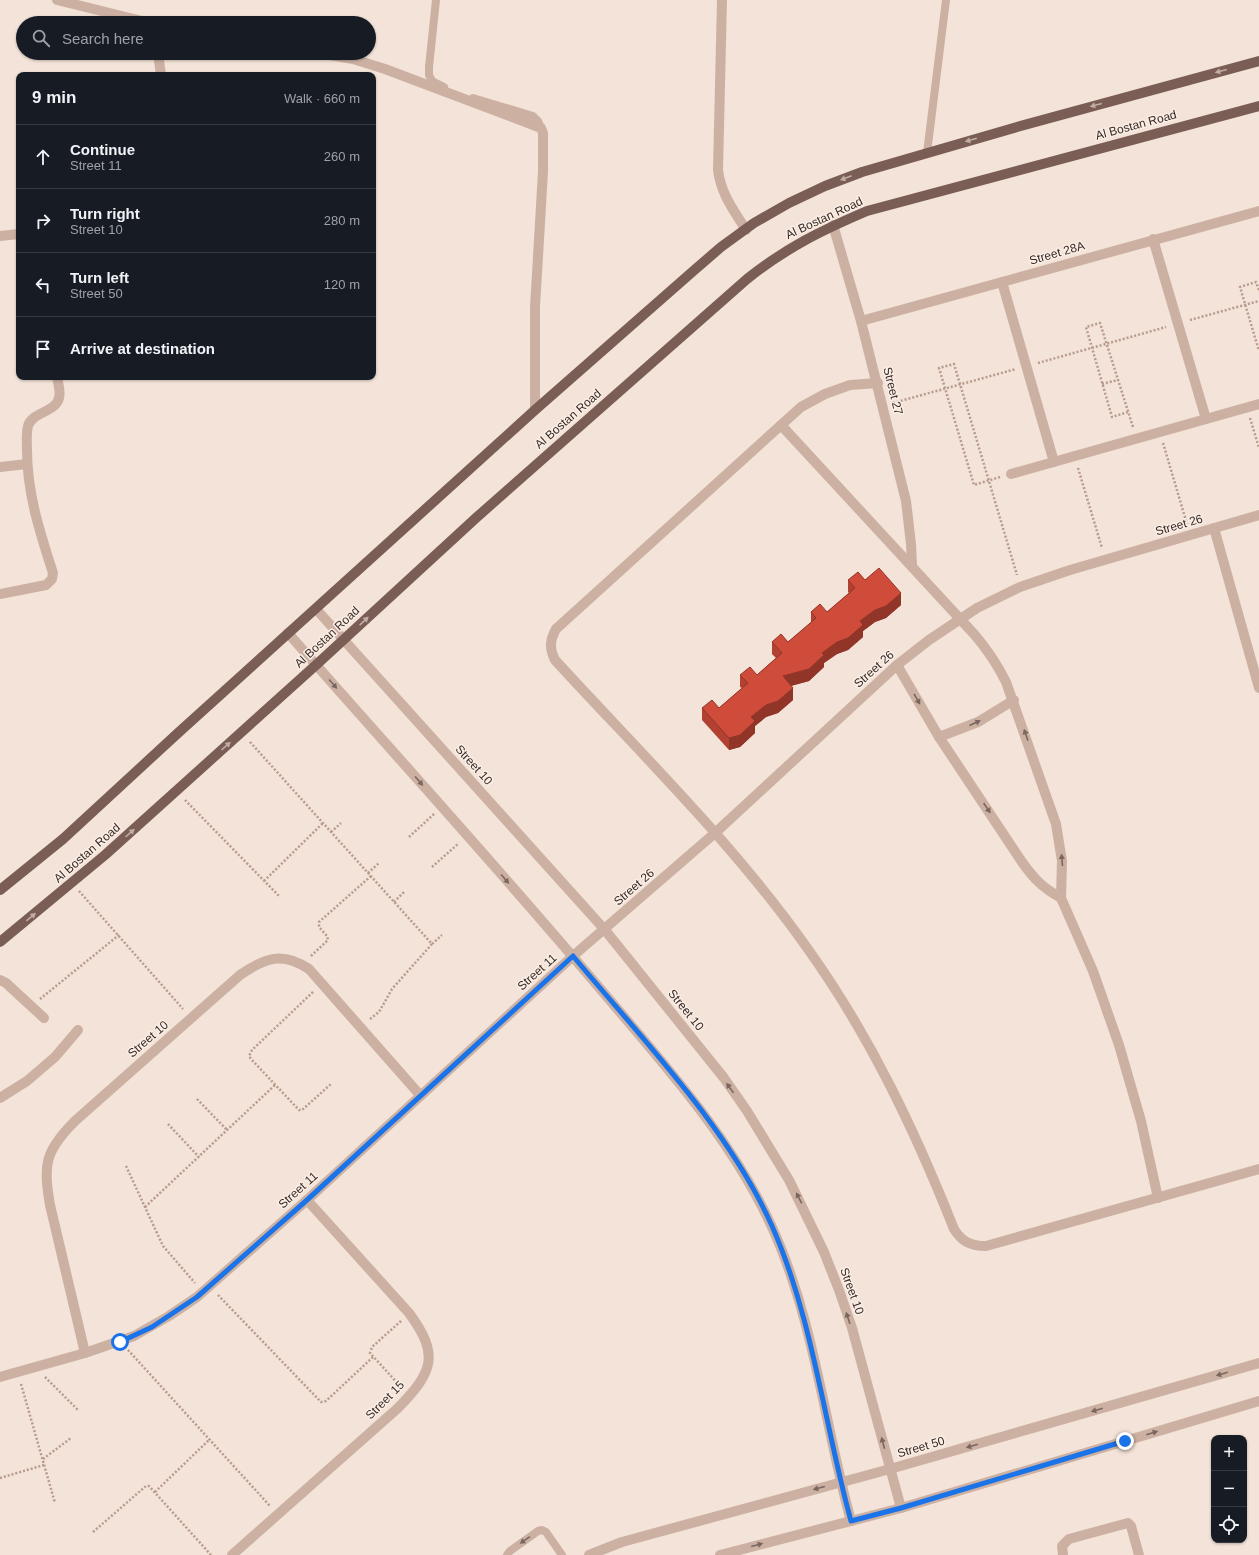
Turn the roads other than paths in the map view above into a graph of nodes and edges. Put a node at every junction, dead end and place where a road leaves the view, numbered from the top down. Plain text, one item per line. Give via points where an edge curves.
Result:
1 (57, 0) edge
2 (436, 0) edge
3 (722, 0) edge
4 (946, 0) edge
5 (122, 16) edge
6 (159, 60) edge
7 (356, 60) edge
8 (1259, 61) edge
9 (161, 72) edge
10 (1259, 106) edge
11 (541, 128) junction
12 (927, 153) junction
13 (1259, 211) edge
14 (833, 225) junction
15 (746, 230) junction
16 (16, 234) edge
17 (0, 236) edge
18 (1153, 239) junction
19 (1002, 282) junction
20 (861, 321) junction
21 (58, 380) edge
22 (878, 383) junction
23 (1259, 404) edge
24 (535, 410) junction
25 (1206, 419) junction
26 (781, 425) junction
27 (1054, 462) junction
28 (27, 464) junction
29 (0, 467) edge
30 (1011, 474) road end
31 (1259, 515) edge
32 (1214, 528) junction
33 (912, 565) junction
34 (0, 594) edge
35 (316, 609) junction
36 (960, 619) junction
37 (288, 633) junction
38 (344, 640) junction
39 (316, 665) junction
40 (897, 665) junction
41 (1259, 688) edge
42 (1014, 700) junction
43 (939, 737) junction
44 (715, 833) junction
45 (0, 890) edge
46 (1061, 898) junction
47 (604, 930) junction
48 (0, 942) edge
49 (573, 956) junction
50 (0, 980) edge
51 (44, 1018) dead end
52 (78, 1030) dead end
53 (420, 1096) junction
54 (0, 1098) edge
55 (1259, 1169) edge
56 (1158, 1198) junction
57 (307, 1200) junction
58 (85, 1353) junction
59 (1259, 1363) edge
60 (0, 1377) edge
61 (1259, 1401) edge
62 (890, 1469) junction
63 (840, 1483) junction
64 (901, 1508) junction
65 (851, 1521) junction
66 (232, 1555) edge
67 (507, 1555) edge
68 (562, 1555) edge
69 (589, 1555) edge
70 (720, 1555) edge
71 (1063, 1555) edge
72 (1139, 1555) edge

1 - 5 street
2 - 11 lane via 429,67 432,81 454,92 532,116
3 - 15 street via 718,170 723,193
4 - 12 lane
6 - 9 street
7 - 11 street
8 -> 12 main road
10 - 14 main road, Al Bostan Road via 899,202 867,211
11 - 24 street via 543,172 535,307
12 -> 15 main road via 825,186 789,203
13 - 18 street, Street 28A
14 - 20 street, Street 27
38 -> 14 main road, Al Bostan Road via 477,517 746,279 789,248
15 - 24 main road via 691,272
16 - 17 street
18 - 19 street, Street 28A
18 - 25 street
19 - 20 street, Street 28A
19 - 27 street
20 - 22 street, Street 27
21 - 28 street via 60,393 58,401 28,425
22 - 26 street via 850,385 825,394 801,407
22 - 33 street, Street 27 via 906,501
23 - 25 street
24 - 35 main road
25 - 27 street
26 - 33 street
26 - 44 street via 556,629 550,644 555,660
27 - 30 street
28 - 29 street
28 - 34 street via 34,508 53,573 52,579 46,585
31 - 32 street, Street 26
32 - 36 street, Street 26 via 1038,580 977,608
32 - 41 street
33 - 36 street
35 - 37 main road
35 - 38 street, Street 10
36 - 40 street, Street 26
36 - 42 street via 997,664
37 - 39 street
37 - 45 main road via 63,840
38 - 39 main road, Al Bostan Road
38 - 47 street, Street 10
48 -> 39 main road, Al Bostan Road via 105,855
39 -> 49 street
40 -> 43 street
40 - 44 street, Street 26
43 -> 42 street via 978,722
46 -> 42 street via 1062,861 1056,824
43 -> 46 street via 1033,877
44 - 47 street, Street 26
44 - 56 street via 810,951 845,1005 906,1115 959,1237 976,1246 986,1246
46 - 56 street via 1093,971 1119,1045 1141,1121
47 - 49 street, Street 26
62 -> 47 street, Street 10 via 854,1335 839,1290 824,1252 789,1180 724,1078
49 - 53 street, Street 11
49 - 63 street via 683,1087 717,1133 758,1199 783,1253 802,1310
50 - 51 street
52 - 54 street via 55,1057 27,1081
53 - 57 street, Street 11
53 - 58 street, Street 10 via 309,969 292,960 272,958 262,961 240,975 71,1125 53,1146 48,1160 50,1205
55 - 56 street
57 - 58 street, Street 11 via 206,1289 169,1316 134,1336
57 - 66 street, Street 15 via 409,1313 427,1342 429,1362 409,1396 398,1408
58 - 60 street, Street 11
59 -> 62 street, Street 50
64 -> 61 street
62 - 63 street, Street 50
62 - 64 street, Street 10
63 - 65 street
63 -> 69 street, Street 50 via 622,1542
64 - 65 street
70 -> 65 street
68 -> 67 lane via 542,1530
71 - 72 street via 1063,1543 1069,1539 1128,1523

